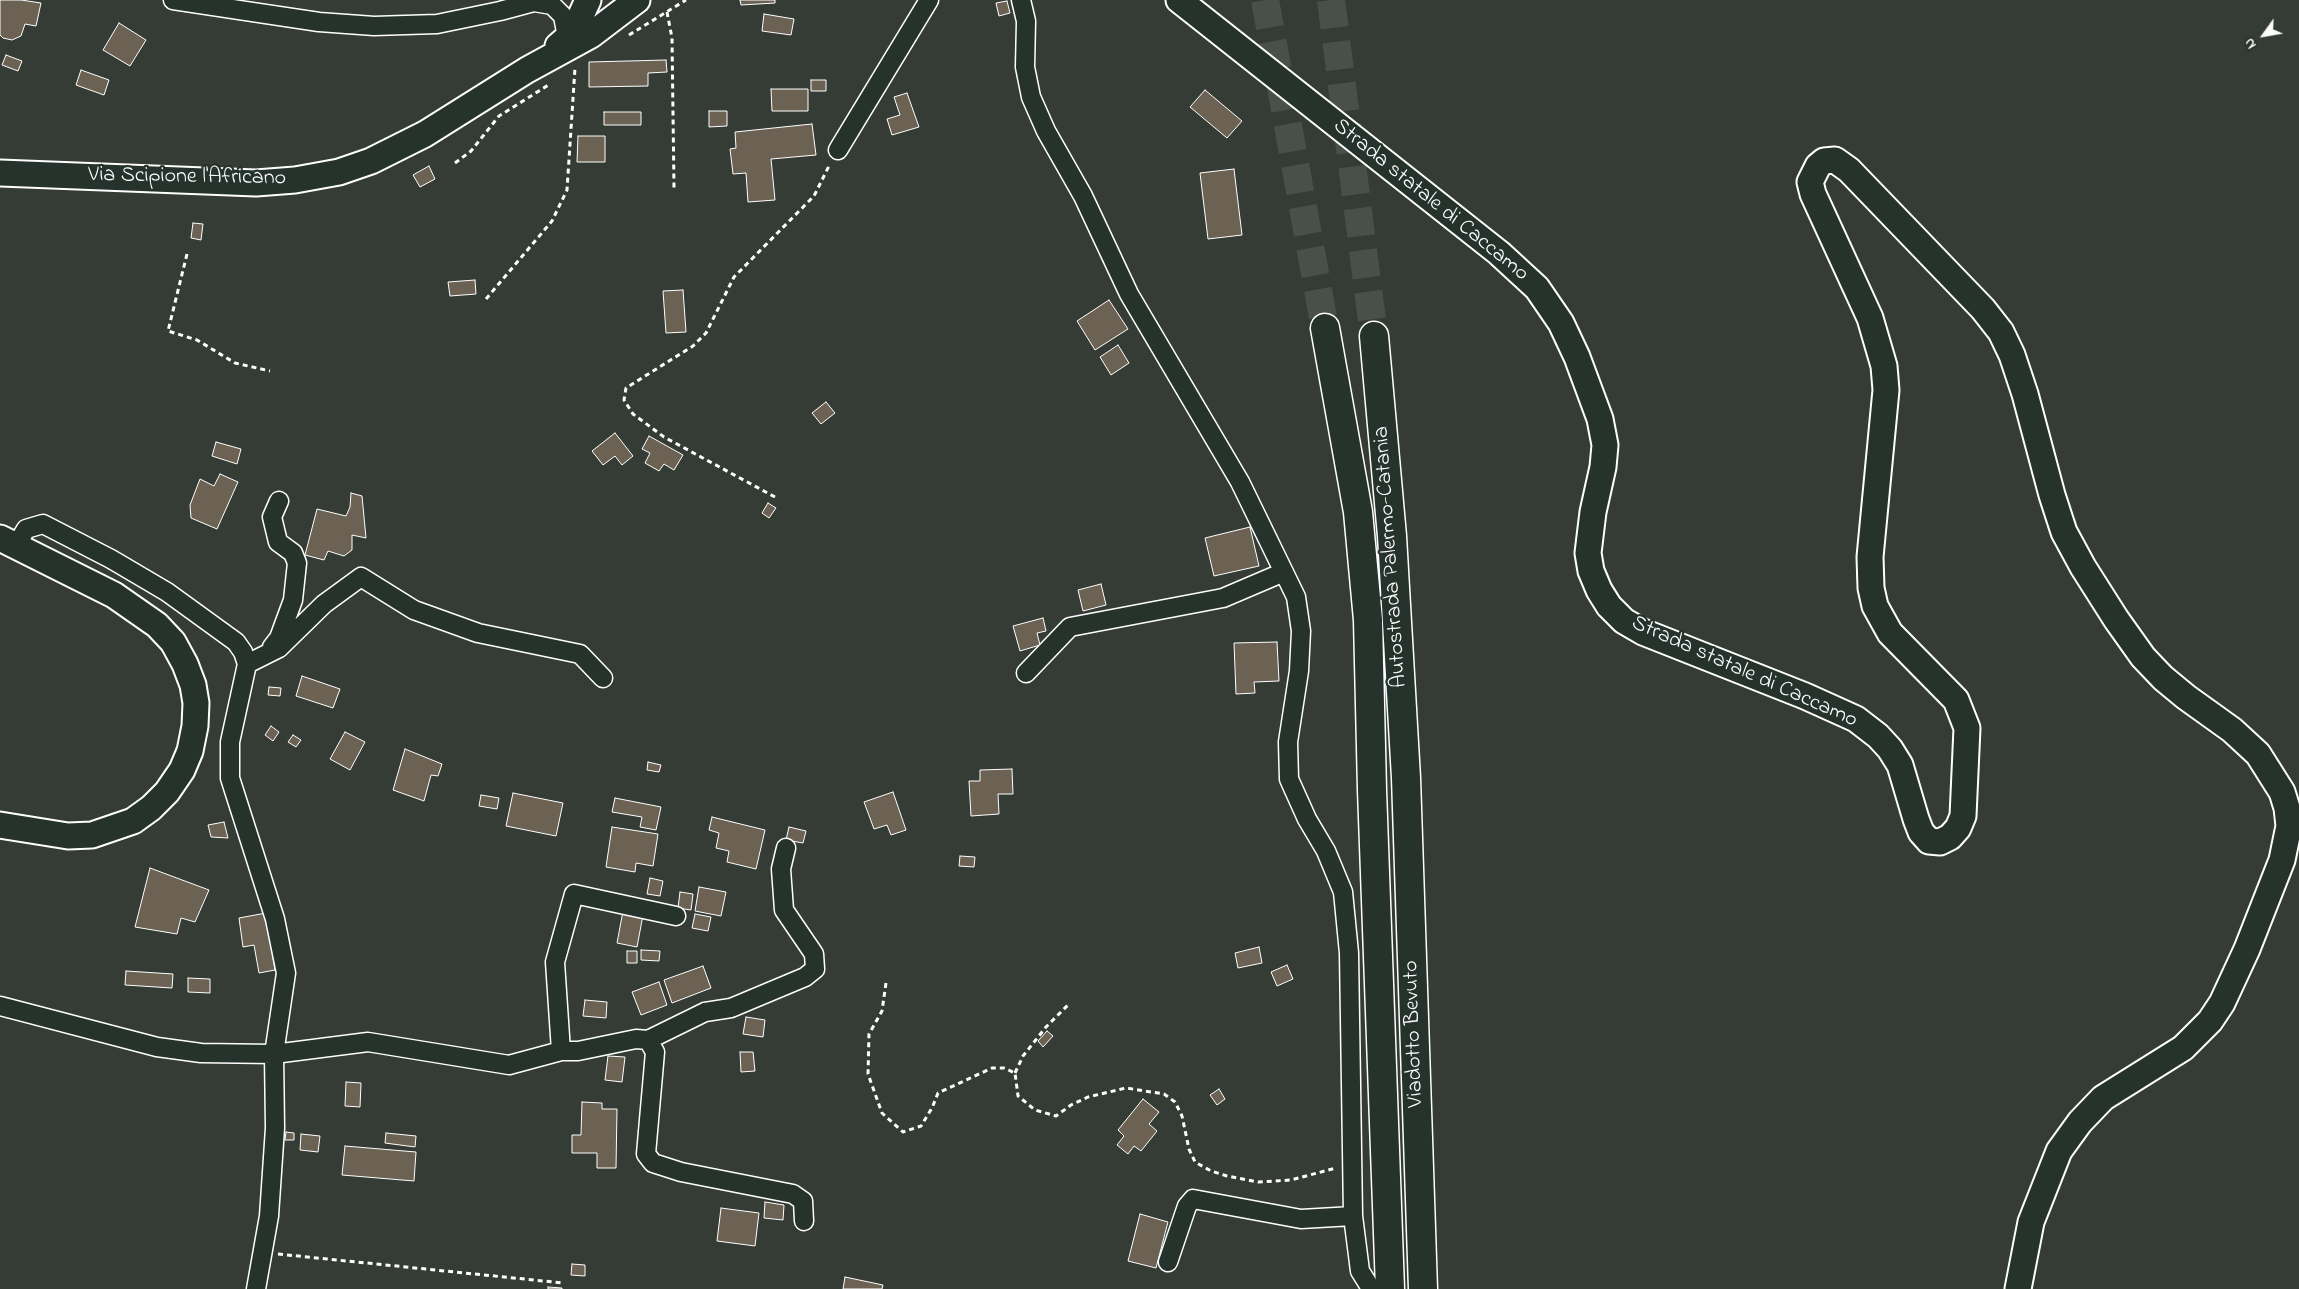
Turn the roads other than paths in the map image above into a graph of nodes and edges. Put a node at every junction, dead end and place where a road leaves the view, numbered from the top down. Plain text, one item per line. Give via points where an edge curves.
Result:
1 (173, 0) edge
2 (588, 0) edge
3 (608, 0) edge
4 (637, 0) edge
5 (929, 0) edge
6 (1021, 0) edge
7 (1179, 0) edge
8 (538, 1) edge
9 (590, 35) junction
10 (558, 46) junction
11 (527, 70) junction
12 (838, 150) road end
13 (0, 173) edge
14 (1325, 328) tunnel mouth
15 (1374, 336) tunnel mouth
16 (279, 500) dead end
17 (8, 542) edge
18 (1284, 572) junction
19 (269, 652) junction
20 (246, 664) junction
21 (1026, 673) dead end
22 (603, 678) dead end
23 (1406, 778) joint
24 (1372, 790) joint
25 (0, 825) edge
26 (786, 848) dead end
27 (676, 916) dead end
28 (0, 1006) edge
29 (648, 1040) junction
30 (561, 1051) junction
31 (274, 1054) junction
32 (1353, 1216) junction
33 (804, 1221) dead end
34 (1168, 1262) dead end
35 (256, 1289) edge
36 (1378, 1289) edge
37 (1390, 1289) edge
38 (1423, 1289) edge
39 (2018, 1289) edge

1 - 8 street via 319,22 374,26 437,24
2 - 10 main road via 572,33
3 - 9 main road via 606,10
4 - 9 main road
5 - 12 street
6 - 18 street via 1026,21 1025,67 1029,90 1046,131 1083,196 1129,294 1240,482
7 - 39 main road, Strada statale di Caccamo via 1499,253 1536,288 1561,323 1600,419 1605,445 1588,553 1599,590 1609,606 1624,621 1643,632 1856,719 1878,736 1900,765 1916,819 1929,841 1940,842 1950,837 1963,816 1968,728 1956,700 1890,634 1875,606 1870,557 1886,390 1884,366 1870,318 1813,194 1810,182 1818,166 1824,161 1835,160 1849,170 1983,309 2001,332 2025,394 2064,532 2083,567 2116,619 2156,671 2258,754 2282,792 2289,826 2282,860 2247,949 2210,1021 2182,1048 2103,1098 2059,1151 2031,1222
8 - 10 street via 552,6 563,16 566,32
9 - 11 main road
10 - 11 main road
11 - 13 main road, Via Scipione l'Africano via 426,134 370,162 339,172 256,183
14 - 24 highway, Autostrada Palermo-Catania via 1358,512 1368,620
15 - 23 highway, Autostrada Palermo-Catania via 1391,527
16 - 19 street via 272,518 278,542 293,553 297,563 293,600 279,638
17 - 20 street via 26,529 43,524 112,559 167,592 236,642
17 - 25 main road via 114,596 157,625 173,642 185,664 196,704 190,751 182,770 152,808 133,821 92,835 68,836
18 - 21 street via 1223,598 1070,626
18 - 32 street via 1296,597 1302,631 1288,742 1289,779 1343,892 1349,953
19 - 20 street
19 - 22 street via 280,648 324,604 361,577 414,610 469,630 580,654
20 - 31 street via 230,742 230,778 275,919 286,973
23 - 38 highway, Viadotto Bevuto
24 - 37 highway, Viadotto Bevuto
26 - 29 street via 781,869 784,910 814,954 815,969 805,977 731,1008 705,1012
27 - 30 street via 574,894 555,962
28 - 31 street via 157,1047 201,1053
29 - 30 street
29 - 33 street via 655,1052 646,1154 653,1163 681,1172 793,1194 803,1201
30 - 31 street via 509,1065 368,1042
31 - 35 street via 274,1138 269,1216
32 - 34 street via 1300,1219 1193,1199 1187,1206
32 - 36 street via 1360,1271 1370,1287

